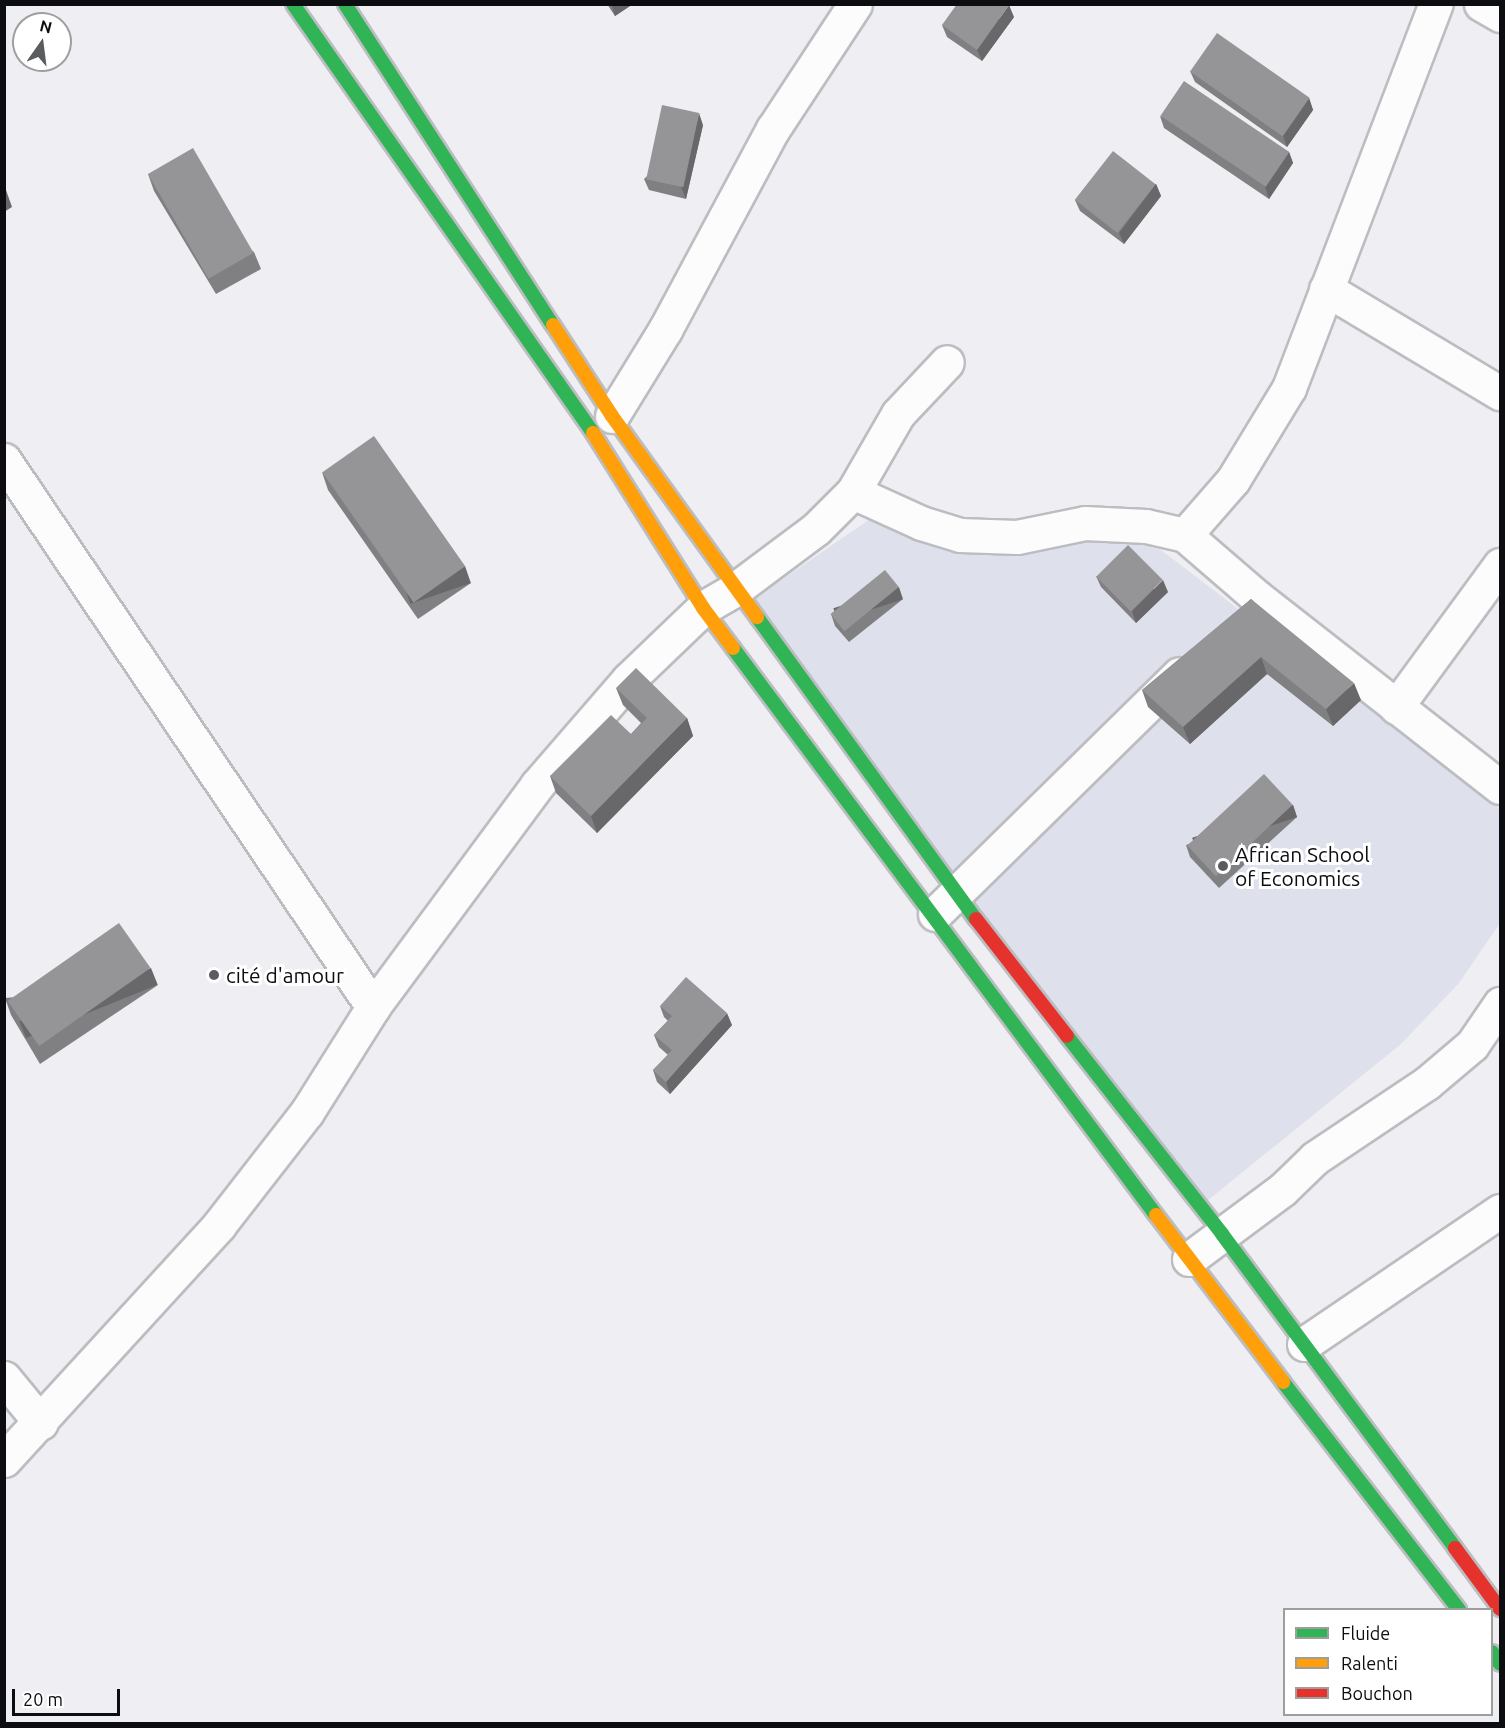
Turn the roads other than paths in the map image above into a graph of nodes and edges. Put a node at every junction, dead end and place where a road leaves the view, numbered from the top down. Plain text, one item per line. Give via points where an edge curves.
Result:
1 (293, 4) edge
2 (345, 4) edge
3 (855, 4) edge
4 (1436, 4) edge
5 (1481, 4) edge
6 (1500, 15) edge
7 (444, 159) junction
8 (413, 178) junction
9 (1326, 289) junction
10 (947, 362) dead end
11 (1500, 393) edge
12 (612, 416) junction
13 (4, 460) edge
14 (853, 492) junction
15 (1185, 535) junction
16 (1500, 565) edge
17 (737, 588) junction
18 (1258, 598) junction
19 (703, 608) junction
20 (1233, 622) edge
21 (1199, 655) edge
22 (1396, 707) junction
23 (1500, 787) edge
24 (955, 892) junction
25 (932, 917) junction
26 (1500, 1004) edge
27 (373, 1007) junction
28 (1500, 1211) edge
29 (1222, 1234) junction
30 (1189, 1259) junction
31 (1304, 1344) junction
32 (4, 1378) edge
33 (41, 1423) junction
34 (4, 1460) edge
35 (1496, 1593) edge
36 (1457, 1608) edge

1 - 8 main road
2 - 7 main road
3 - 12 street via 773,129 665,330
4 - 9 street
5 - 6 street
7 - 8 main road
7 - 12 main road
8 - 19 main road via 591,430
9 - 11 street
9 - 15 street via 1289,388 1233,480
10 - 14 street via 898,414
12 - 17 main road
13 - 27 street
14 - 15 street via 921,523 960,535 1017,537 1085,523 1108,523
14 - 17 street via 816,529
15 - 18 street
16 - 22 street
17 - 19 street
17 - 24 main road
18 - 20 street
18 - 22 street
19 - 25 main road
19 - 27 street via 628,680 537,785
21 - 24 street
22 - 23 street
24 - 25 street
24 - 29 main road
25 - 30 main road
26 - 29 street via 1472,1045 1427,1083 1316,1158 1282,1190
27 - 33 street via 307,1112 219,1224
28 - 31 street
29 - 30 street
29 - 31 main road
30 - 36 main road
31 - 35 main road
32 - 33 street
33 - 34 street

